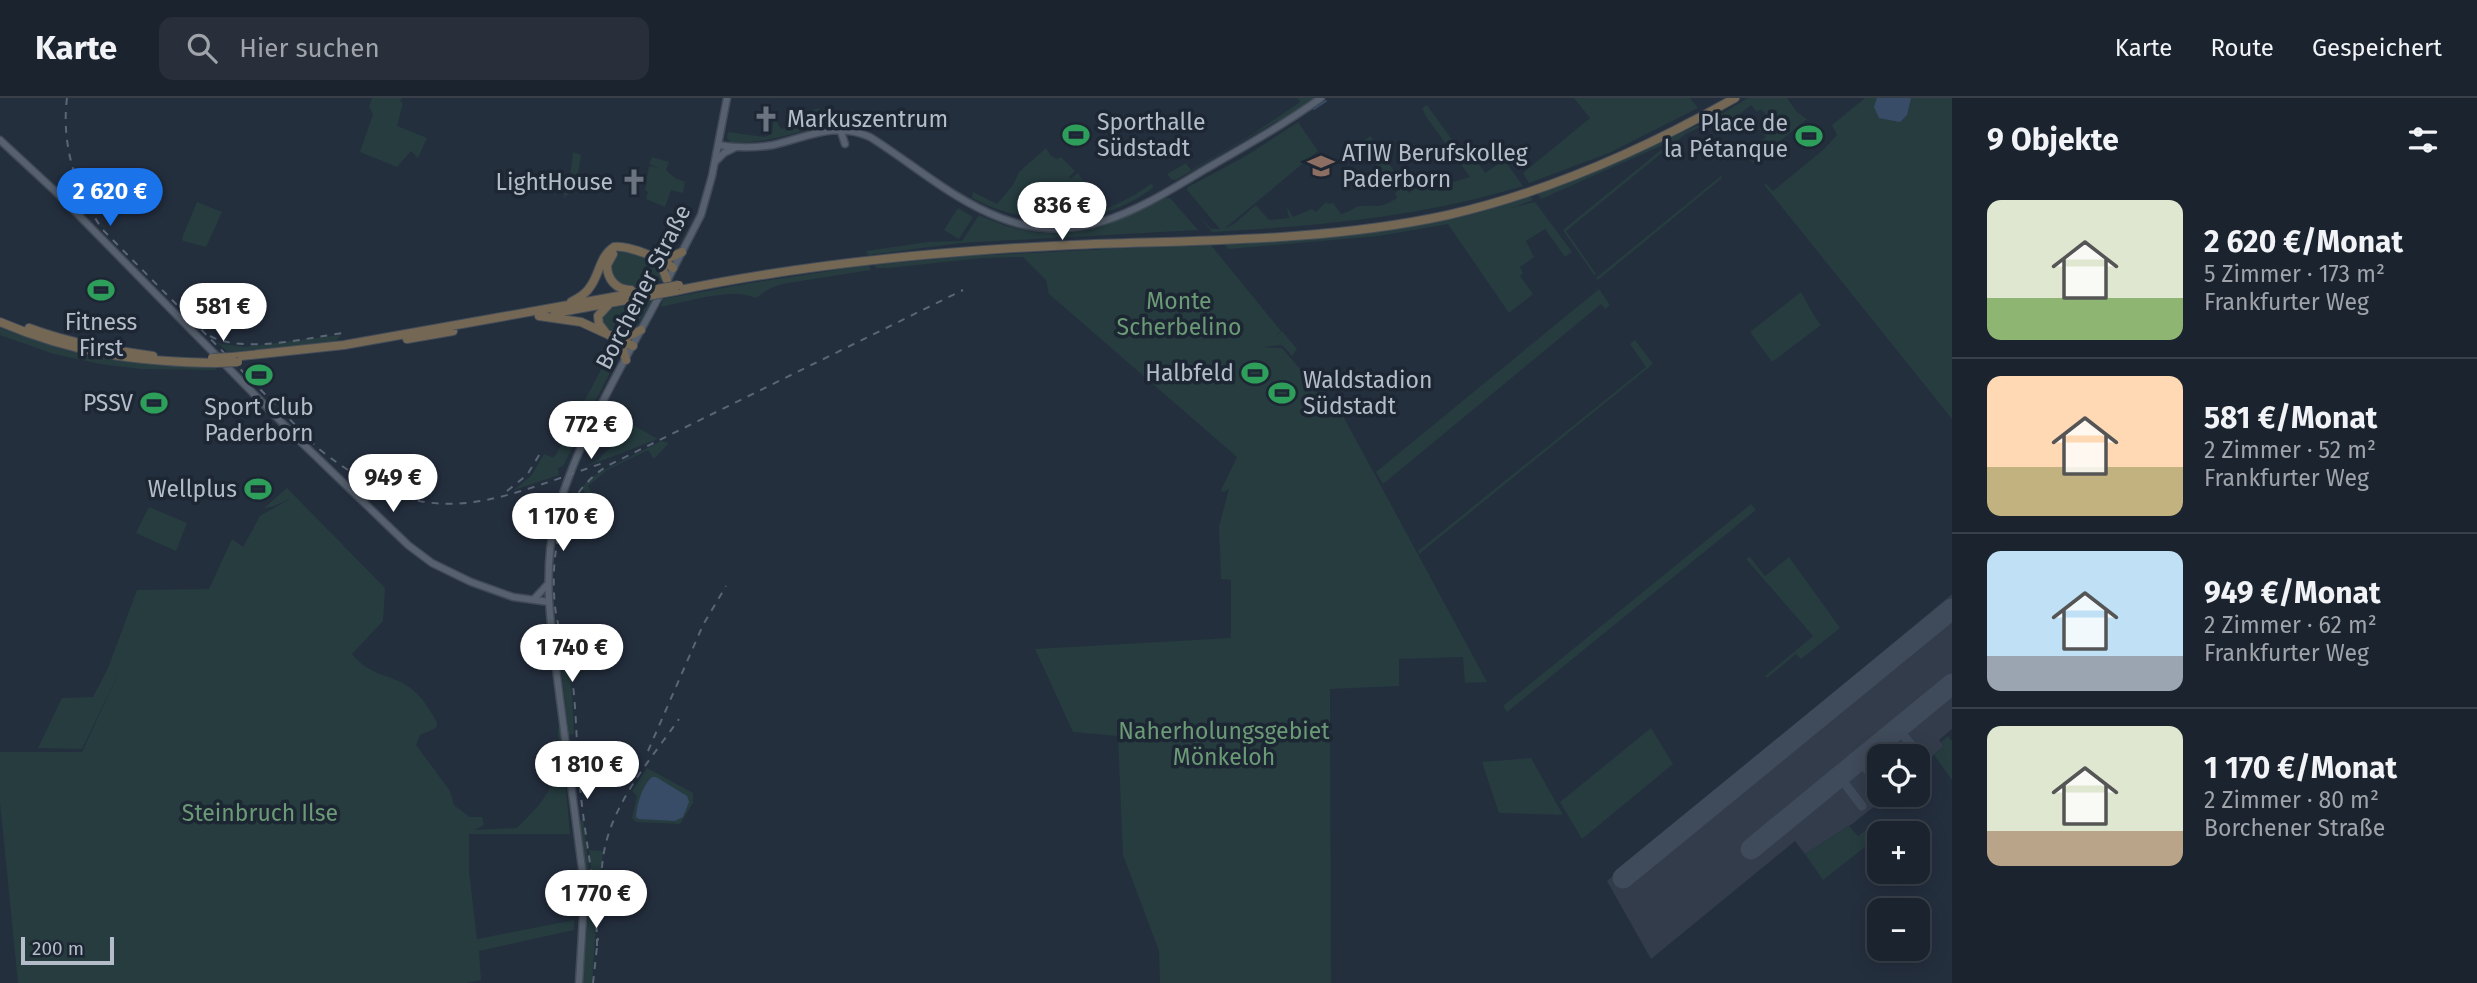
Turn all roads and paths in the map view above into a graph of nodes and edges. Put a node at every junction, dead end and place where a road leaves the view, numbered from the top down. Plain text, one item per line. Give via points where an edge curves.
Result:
1 (727, 98) edge
2 (1321, 98) edge
3 (1727, 98) edge
4 (1735, 98) edge
5 (840, 129) junction
6 (0, 133) edge
7 (0, 139) edge
8 (845, 144) dead end
9 (718, 145) junction
10 (737, 147) junction
11 (10, 148) junction
12 (715, 162) junction
13 (627, 247) junction
14 (682, 252) junction
15 (659, 261) junction
16 (673, 268) junction
17 (667, 280) junction
18 (677, 288) junction
19 (650, 293) junction
20 (611, 303) junction
21 (565, 305) junction
22 (539, 316) junction
23 (0, 319) edge
24 (641, 330) junction
25 (605, 332) junction
26 (620, 339) junction
27 (633, 346) junction
28 (340, 348) junction
29 (626, 360) junction
30 (548, 582) junction
31 (532, 599) junction
32 (549, 600) junction
33 (579, 983) edge

1 - 9 main road, Borchener Straße
2 - 5 main road via 1136,209 1065,229 1020,224 988,213 870,137
3 - 18 highway via 1639,143 1544,182 1446,210 1376,223 898,253
4 - 18 highway via 1639,149 1574,176 1423,219 1288,237 1014,248 900,258
5 - 8 main road
5 - 10 main road via 761,147
6 - 11 main road
7 - 11 main road
9 - 10 main road
9 - 12 main road, Borchener Straße
10 - 12 main road
11 - 31 main road via 408,545 457,576
12 - 14 main road, Borchener Straße via 701,215
13 - 15 highway
13 - 19 highway via 608,260 609,278 625,290
13 - 21 highway via 608,251 585,294
14 - 15 highway
14 - 16 main road, Borchener Straße
15 - 16 highway
15 - 17 highway
16 - 17 main road, Borchener Straße
17 - 24 main road, Borchener Straße
18 - 19 highway, bridge
19 - 20 highway
19 - 21 highway
20 - 22 highway
20 - 25 highway via 598,316
21 - 28 highway
22 - 25 highway via 581,321
22 - 28 highway
23 - 28 highway, bridge via 67,341 154,356 214,361
24 - 26 highway
24 - 27 main road, Borchener Straße
25 - 26 highway
26 - 27 highway
26 - 29 highway
27 - 29 main road, Borchener Straße
29 - 30 main road, Borchener Straße via 564,492 550,549
30 - 31 main road
30 - 32 main road, Borchener Straße
31 - 32 main road
32 - 33 main road, Borchener Straße via 583,876

